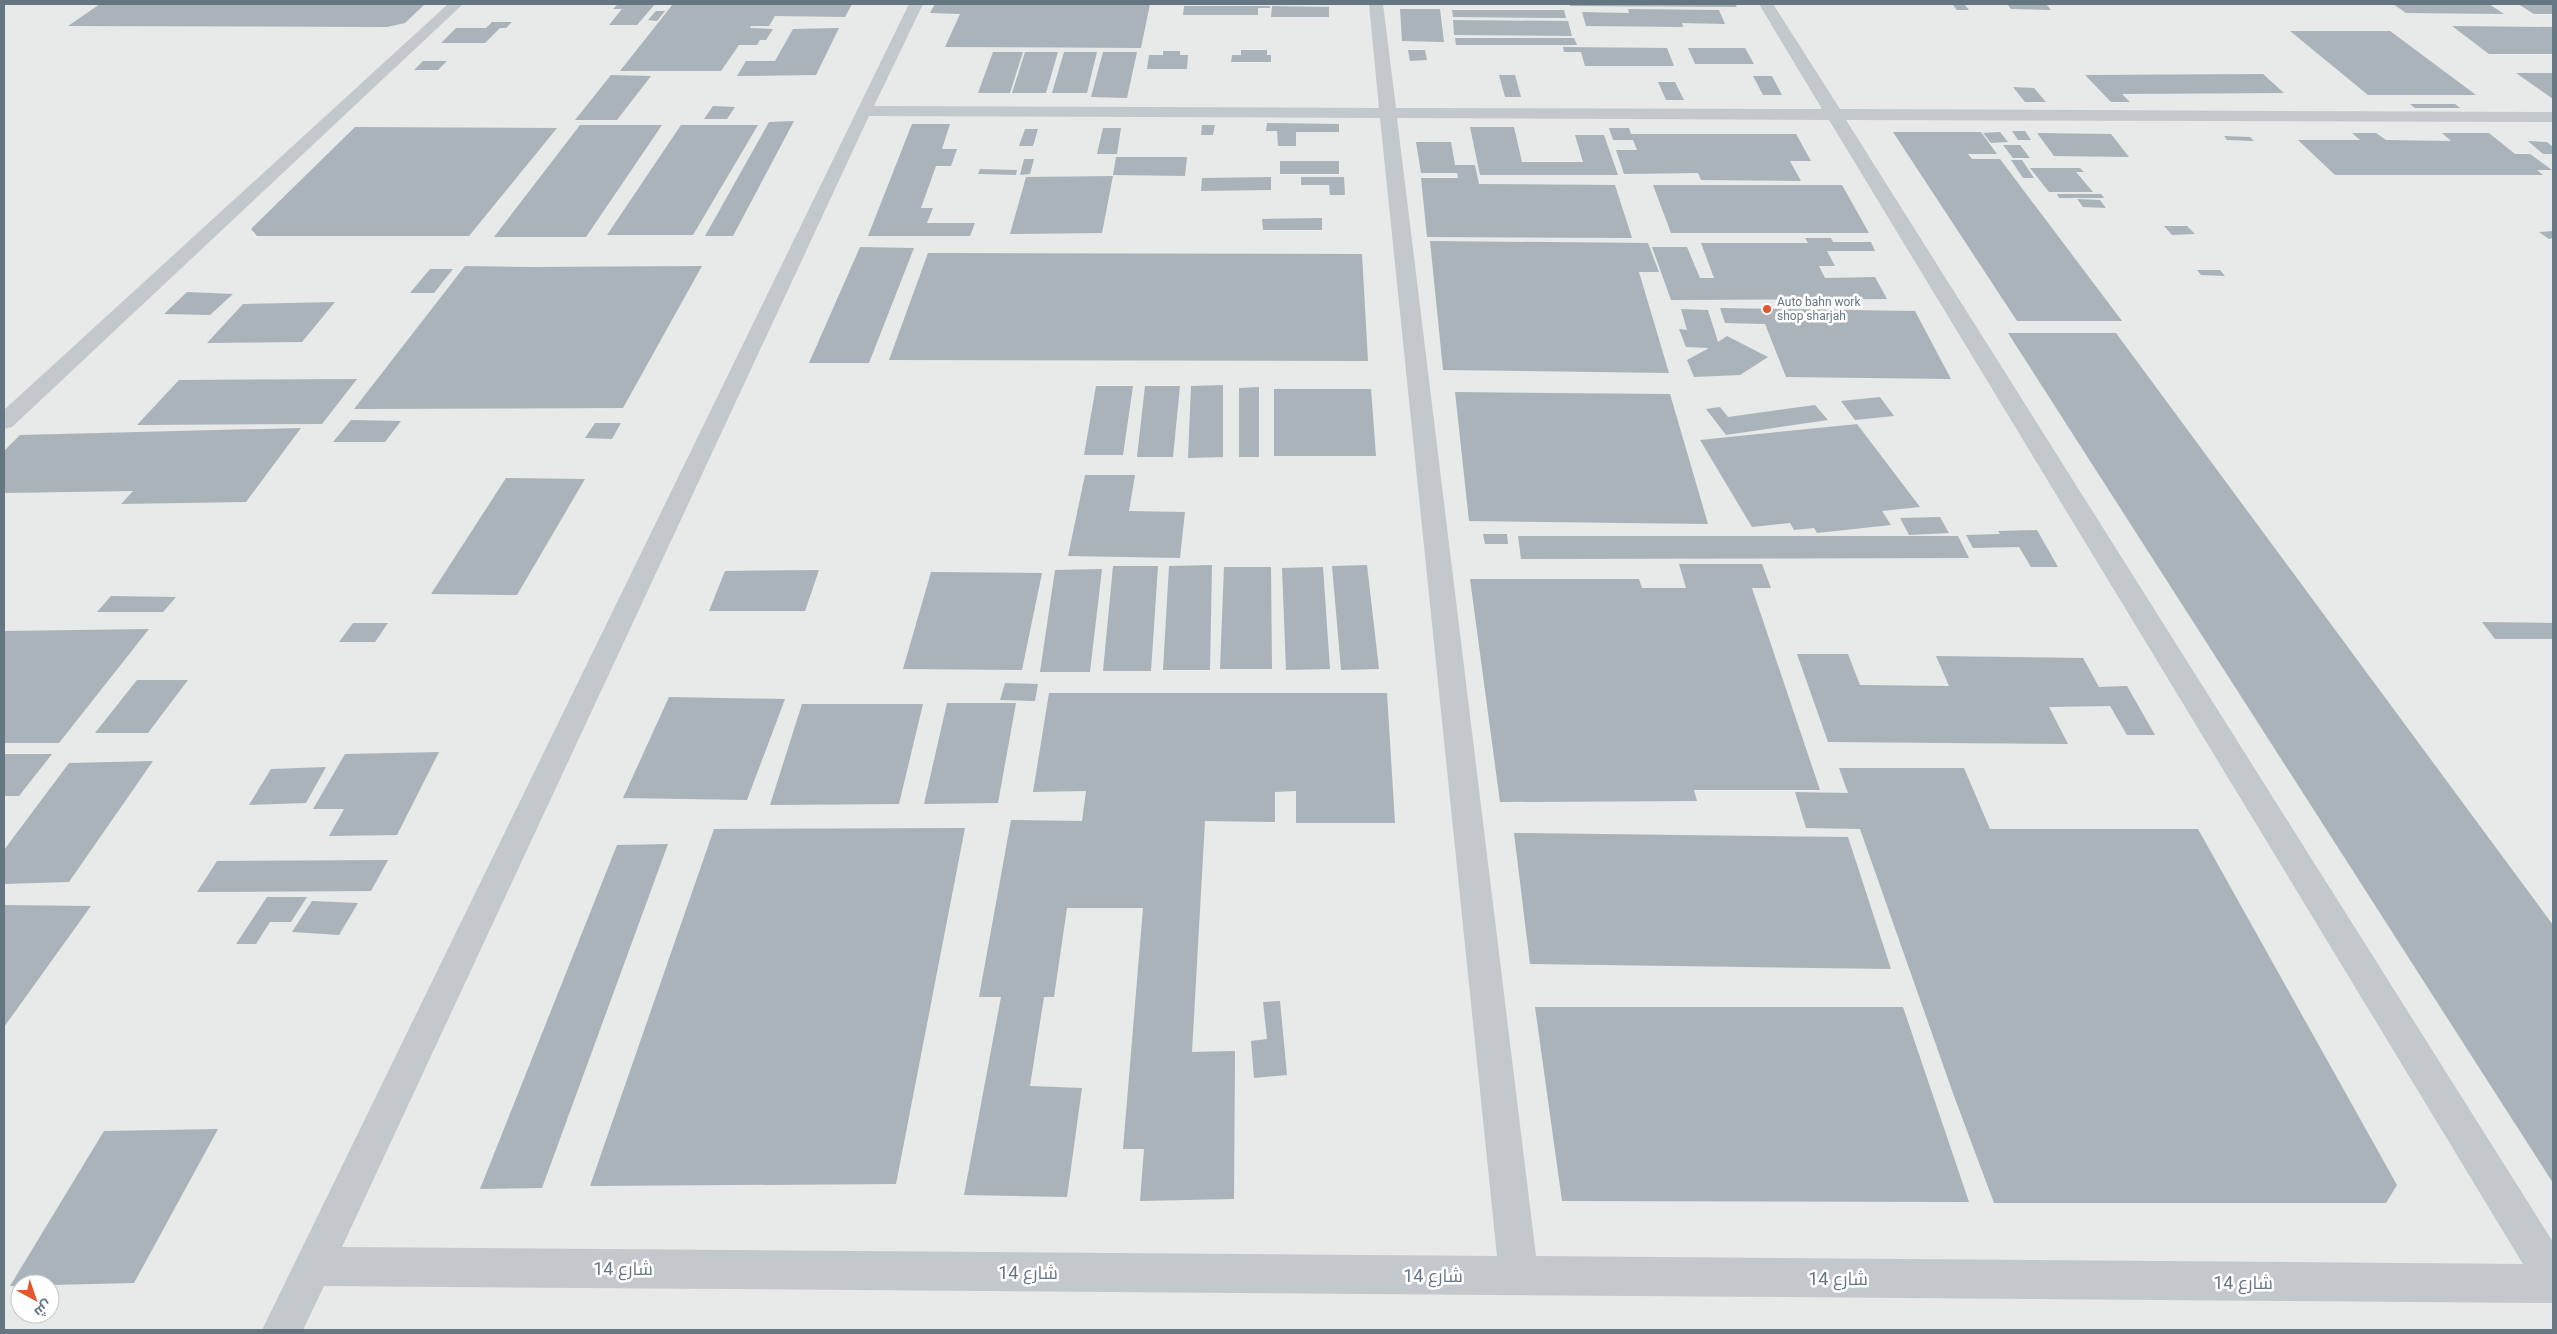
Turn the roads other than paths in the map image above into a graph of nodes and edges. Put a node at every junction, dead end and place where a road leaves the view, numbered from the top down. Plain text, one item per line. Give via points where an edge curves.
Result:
1 (456, 4) edge
2 (916, 4) edge
3 (1376, 4) edge
4 (1766, 4) edge
5 (863, 111) junction
6 (1388, 112) junction
7 (1833, 114) junction
8 (2553, 117) edge
9 (4, 422) edge
10 (313, 1266) junction
11 (1518, 1276) junction
12 (2553, 1277) edge
13 (2553, 1284) edge
14 (282, 1330) edge

1 - 9 street
2 - 5 street
3 - 6 street
4 - 7 street
5 - 6 street
5 - 10 street
6 - 7 street
6 - 11 street
7 - 8 street
7 - 12 street
10 - 11 street, شارع 14
10 - 14 street
11 - 13 street, شارع 14

